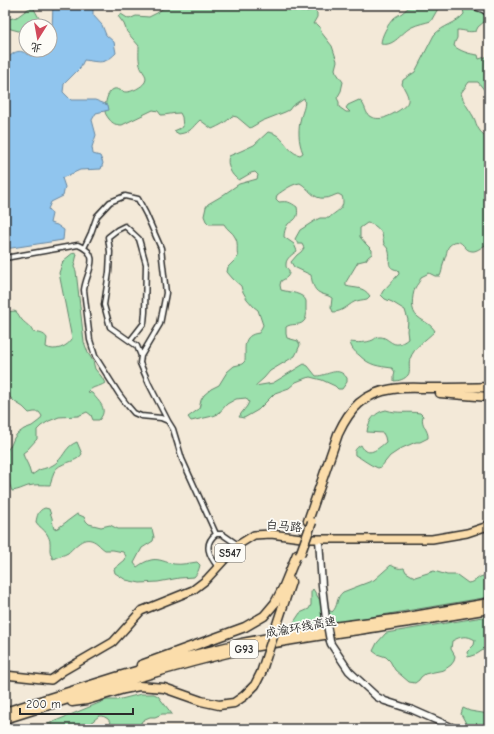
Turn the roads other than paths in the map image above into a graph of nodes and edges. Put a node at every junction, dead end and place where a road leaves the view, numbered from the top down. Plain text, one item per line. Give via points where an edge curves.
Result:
1 (469, 5) edge
2 (489, 14) edge
3 (84, 248) junction
4 (5, 258) edge
5 (130, 341) junction
6 (141, 356) junction
7 (489, 387) edge
8 (489, 398) edge
9 (168, 421) junction
10 (310, 521) junction
11 (489, 524) edge
12 (216, 534) junction
13 (319, 539) junction
14 (238, 544) junction
15 (298, 554) junction
16 (218, 567) junction
17 (489, 603) edge
18 (489, 609) edge
19 (5, 675) edge
20 (62, 694) junction
21 (41, 708) junction
22 (5, 712) edge
23 (5, 719) edge
24 (456, 729) edge

1 - 2 street
3 - 4 street via 78,245
3 - 6 street via 97,216 110,202 125,196 138,199 161,248 166,293 160,324
3 - 9 street via 91,259 84,290 90,340 95,356 134,413
5 - 5 street via 110,327 104,305 109,272 108,237 125,226 139,239 146,264 144,322
5 - 6 street via 137,346
6 - 9 street via 140,362 146,377
7 - 10 highway via 393,389 364,399 344,420
8 - 10 highway via 408,392 378,396 366,403 348,422 341,435
9 - 12 street
10 - 15 highway, bridge
11 - 13 main road, 白马路 / S547 via 467,533 432,539
12 - 14 street via 222,534
12 - 16 street via 212,537 208,552
13 - 14 main road, 白马路 / S547 via 271,534 254,535
13 - 24 street, bridge via 322,586 330,641 349,671 377,697
14 - 16 main road, 白马路 / S547
15 - 20 highway via 275,603 264,616 245,627
15 - 21 highway, bridge via 282,610 255,685 234,703 219,705 164,688 139,686 87,700
16 - 19 main road, 白马路 / S547 via 193,590 141,611 113,642 51,680
17 - 20 highway, 成渝环线高速 / G93 via 402,618 317,628 242,643
18 - 21 highway, 成渝环线高速 / G93 via 318,635 244,650 118,683
20 - 22 highway, 成渝环线高速 / G93
21 - 23 highway, 成渝环线高速 / G93

